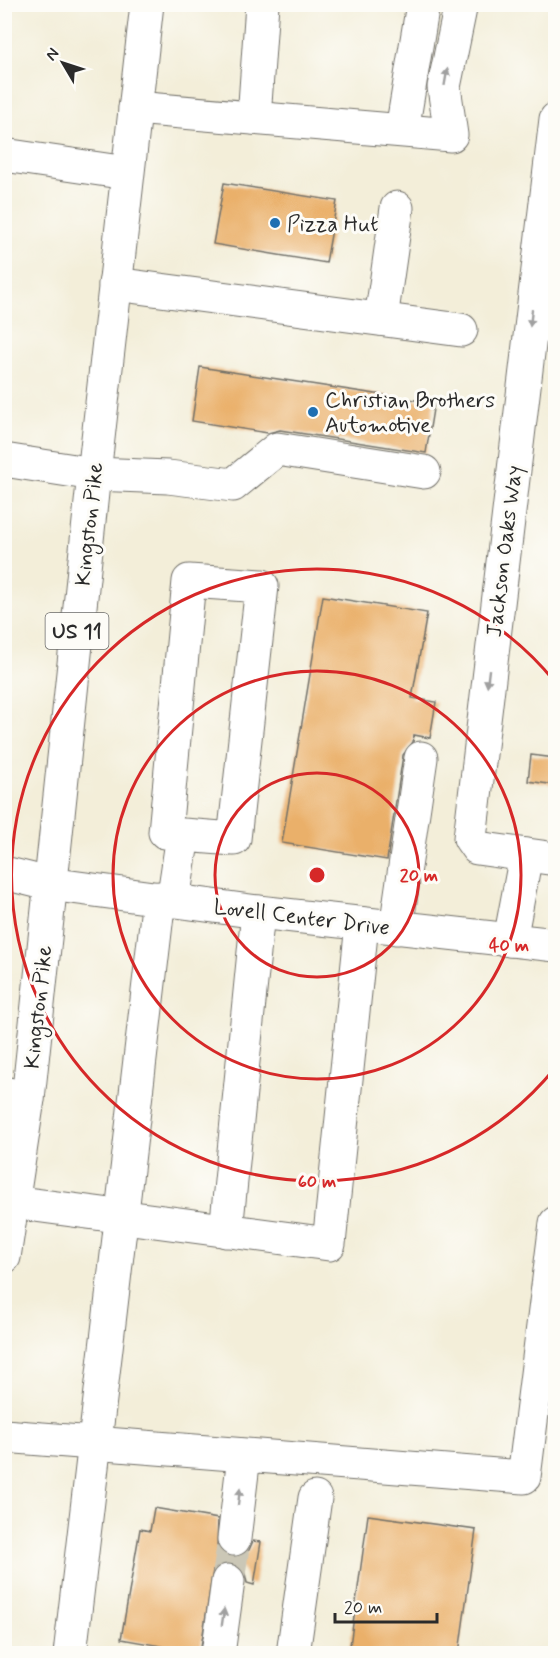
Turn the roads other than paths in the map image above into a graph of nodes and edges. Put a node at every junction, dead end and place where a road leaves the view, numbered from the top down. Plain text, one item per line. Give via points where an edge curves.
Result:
1 (147, 4) edge
2 (262, 4) edge
3 (423, 4) edge
4 (461, 4) edge
5 (135, 108) junction
6 (254, 118) junction
7 (555, 119) edge
8 (402, 130) junction
9 (4, 155) edge
10 (128, 173) junction
11 (397, 208) dead end
12 (547, 260) edge
13 (115, 284) junction
14 (381, 319) junction
15 (461, 330) dead end
16 (4, 460) edge
17 (424, 472) dead end
18 (94, 474) junction
19 (421, 758) dead end
20 (183, 835) junction
21 (541, 857) edge
22 (4, 873) edge
23 (49, 884) junction
24 (166, 900) junction
25 (258, 912) junction
26 (363, 924) junction
27 (396, 928) junction
28 (510, 940) junction
29 (555, 945) edge
30 (16, 1096) edge
31 (12, 1202) junction
32 (121, 1218) junction
33 (555, 1223) edge
34 (226, 1231) junction
35 (4, 1257) edge
36 (4, 1436) edge
37 (94, 1445) junction
38 (244, 1456) junction
39 (315, 1498) dead end
40 (234, 1539) tunnel mouth
41 (228, 1581) tunnel mouth
42 (70, 1653) edge
43 (218, 1653) edge
44 (293, 1653) edge

1 - 5 main road, Kingston Pike / US 11
2 - 6 main road
3 - 8 main road
8 -> 4 main road via 451,135 444,87
5 - 6 main road
5 - 10 main road, Kingston Pike / US 11
6 - 8 main road
7 - 12 main road, Jackson Oaks Way
9 - 10 main road
10 - 13 main road, Kingston Pike / US 11
11 - 14 main road
12 -> 21 main road, Jackson Oaks Way via 470,838 477,848
13 - 14 main road
13 - 18 main road, Kingston Pike / US 11
14 - 15 main road
16 - 18 main road
17 - 18 main road via 277,449 233,485
18 - 23 main road, Kingston Pike / US 11
19 - 27 main road
20 - 20 main road via 234,839 262,586 189,581 165,832
20 - 24 main road
21 - 28 main road, Jackson Oaks Way
22 - 23 main road, Lovell Center Drive
23 - 24 main road, Lovell Center Drive
23 - 30 main road, Kingston Pike / US 11
24 - 25 main road, Lovell Center Drive
24 - 32 main road
25 - 26 main road, Lovell Center Drive
25 - 34 main road
26 - 27 main road, Lovell Center Drive
26 - 34 main road via 329,1244
27 - 28 main road, Lovell Center Drive
28 - 29 main road, Lovell Center Drive
30 - 31 main road, Kingston Pike / US 11
31 - 32 main road
31 - 35 main road, Kingston Pike / US 11
32 - 34 main road
32 - 37 main road
33 - 38 main road via 524,1477
36 - 37 main road
37 - 38 main road
37 - 42 main road
40 -> 38 main road
39 - 44 main road
43 -> 41 main road

